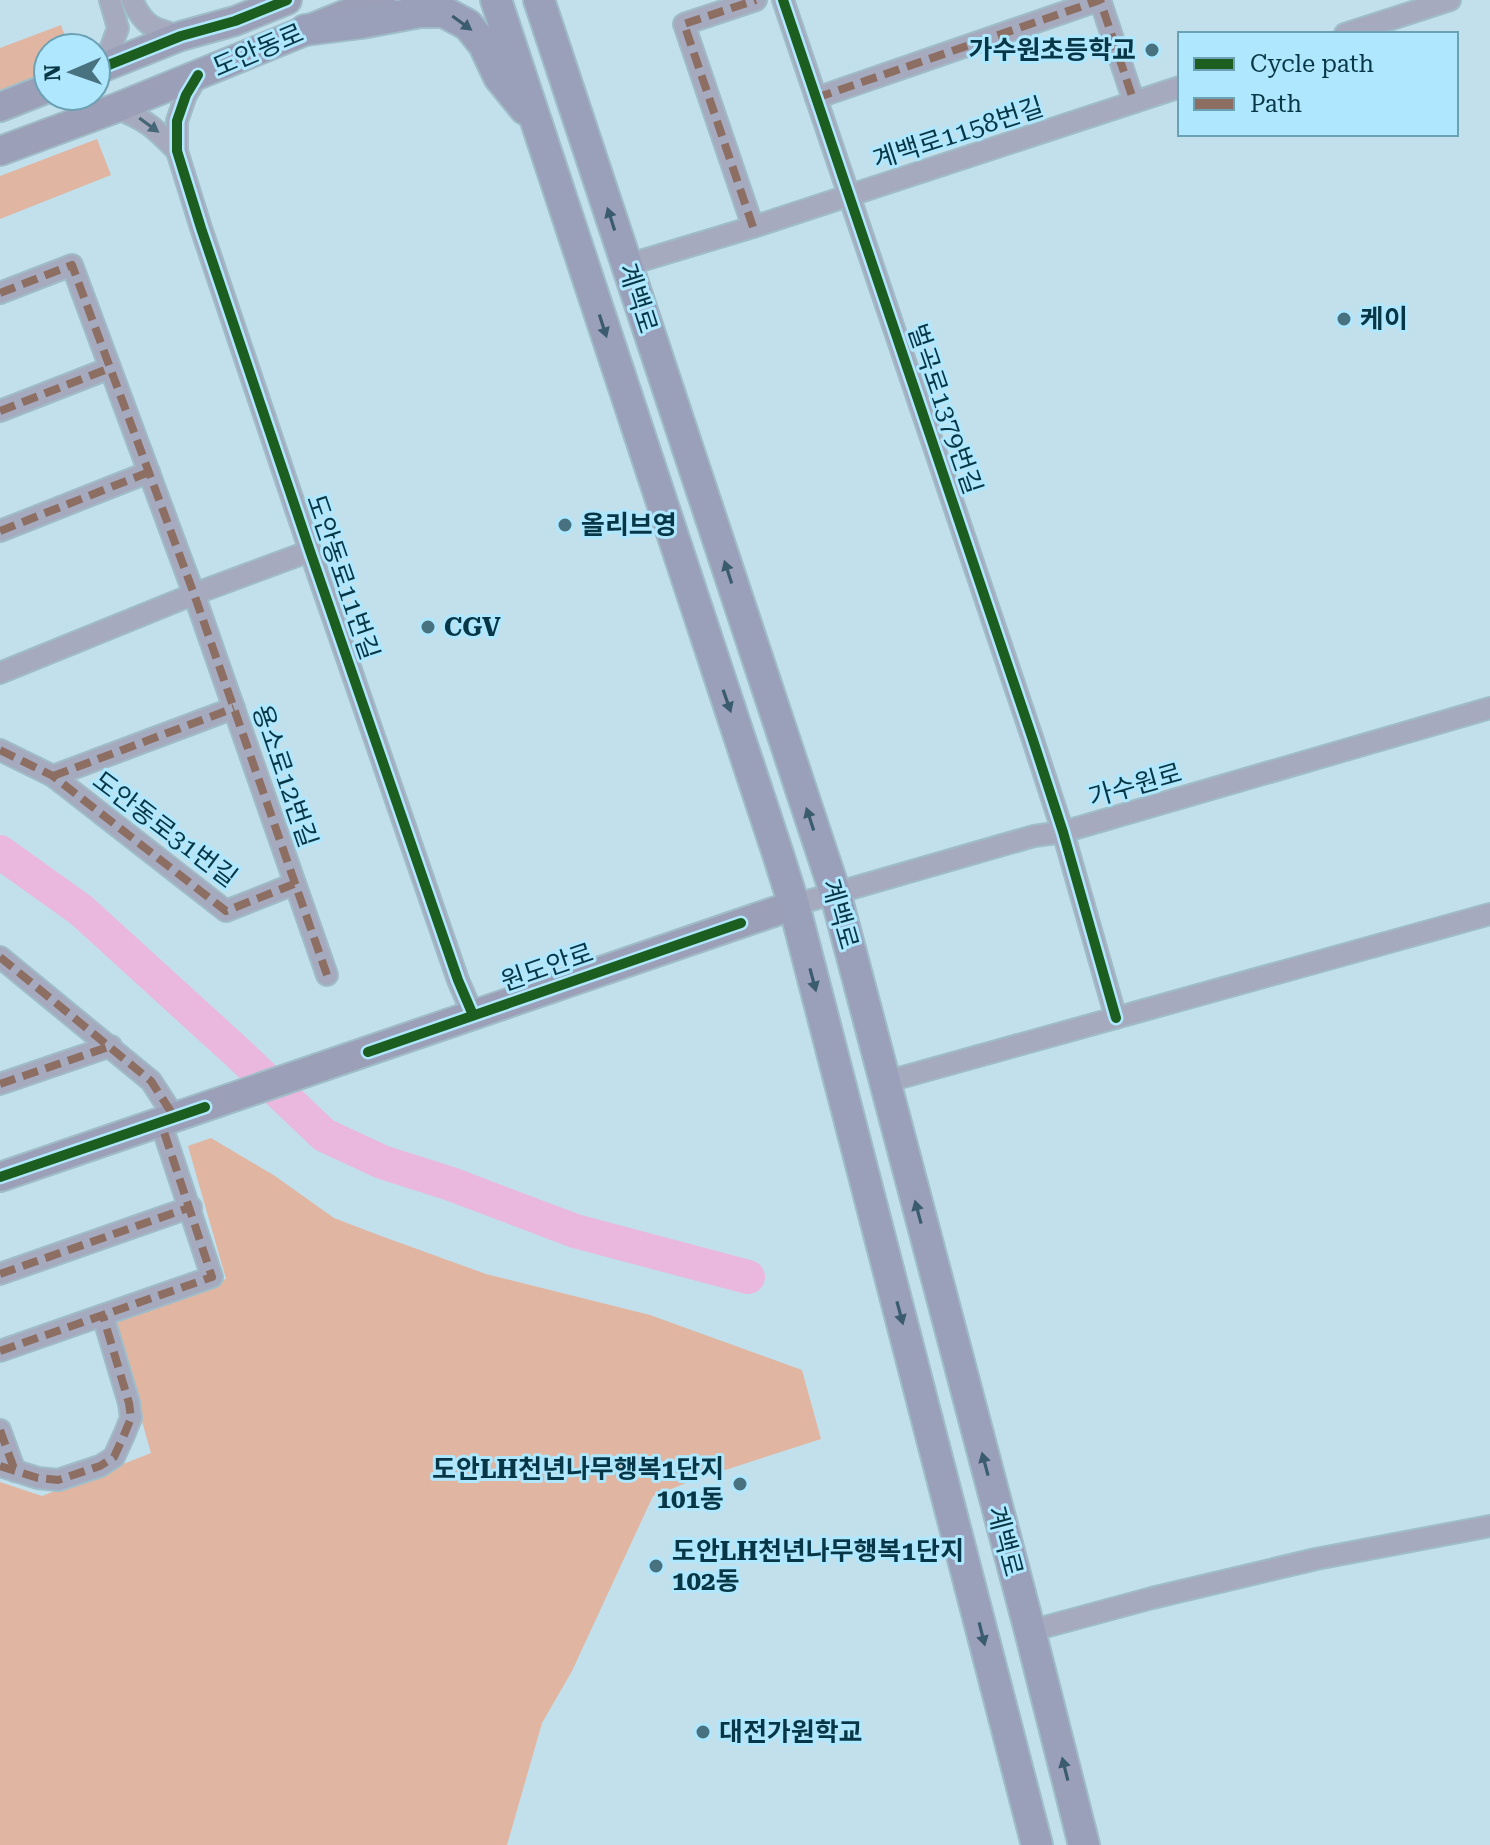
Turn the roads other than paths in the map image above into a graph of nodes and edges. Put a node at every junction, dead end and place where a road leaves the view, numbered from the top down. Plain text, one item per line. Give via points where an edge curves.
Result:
1 (110, 0) edge
2 (132, 0) edge
3 (287, 0) edge
4 (381, 0) edge
5 (496, 0) edge
6 (539, 0) edge
7 (756, 0) edge
8 (783, 0) edge
9 (1100, 0) edge
10 (1450, 0) edge
11 (305, 30) junction
12 (1351, 32) edge
13 (181, 36) junction
14 (112, 44) edge
15 (112, 63) edge
16 (198, 75) junction
17 (1178, 88) edge
18 (32, 94) edge
19 (816, 98) junction
20 (1134, 102) junction
21 (0, 107) edge
22 (116, 108) junction
23 (535, 119) junction
24 (0, 151) edge
25 (177, 151) junction
26 (850, 196) junction
27 (753, 227) junction
28 (627, 265) junction
29 (0, 293) edge
30 (110, 368) junction
31 (0, 411) edge
32 (149, 472) junction
33 (0, 531) edge
34 (310, 551) junction
35 (194, 594) junction
36 (0, 673) edge
37 (234, 708) junction
38 (1490, 708) edge
39 (0, 750) edge
40 (53, 776) junction
41 (1063, 832) junction
42 (294, 884) junction
43 (835, 892) junction
44 (794, 905) junction
45 (1490, 914) edge
46 (4, 964) edge
47 (327, 975) dead end
48 (473, 1015) junction
49 (1116, 1018) junction
50 (111, 1046) junction
51 (885, 1082) junction
52 (0, 1084) edge
53 (168, 1121) junction
54 (0, 1177) edge
55 (191, 1207) junction
56 (0, 1274) edge
57 (103, 1316) junction
58 (0, 1351) edge
59 (0, 1430) edge
60 (8, 1468) edge
61 (1490, 1526) edge
62 (1030, 1631) junction
63 (1037, 1845) edge
64 (1084, 1845) edge

1 - 14 street via 118,28
2 - 13 street via 140,18
3 - 13 street, 도안동로
4 - 11 street, 도안동로
5 - 23 main road, 계백로
28 -> 6 main road, 계백로
7 - 27 street via 684,24
8 - 19 street, 벌곡로1379번길
9 - 19 street
9 - 20 street
10 - 12 street
11 - 16 street, 도안동로
11 -> 23 main road via 444,12 468,25 499,77
13 - 15 street, 도안동로
16 - 22 street, 도안동로
16 - 25 street via 177,121
17 - 20 street, 계백로1158번길
18 - 21 street
19 - 26 street, 벌곡로1379번길
20 - 26 street, 계백로1158번길
22 - 24 street, 도안동로
22 -> 25 street via 154,127
23 -> 44 main road, 계백로
25 - 34 street, 도안동로11번길
26 - 27 street, 계백로1158번길
26 - 41 street, 벌곡로1379번길
27 - 28 street, 계백로1158번길
43 -> 28 main road, 계백로
29 - 30 street, 용소로12번길 via 72,265
30 - 31 street
30 - 32 street, 용소로12번길
32 - 33 street
32 - 35 street, 용소로12번길
34 - 35 street
34 - 48 street, 도안동로11번길
35 - 36 street
35 - 37 street, 용소로12번길
37 - 40 street, 도안동로31번길
37 - 42 street, 용소로12번길
38 - 41 street, 가수원로
39 - 40 street, 도안동로31번길
40 - 42 street, 도안동로31번길 via 226,911
41 - 43 street, 가수원로
41 - 49 street, 벌곡로1379번길
42 - 47 street, 용소로12번길
43 - 44 street, 가수원로
43 - 51 main road, 계백로
44 - 48 street, 원도안로
44 -> 63 main road, 계백로
45 - 49 street
46 - 50 street
48 - 53 street, 원도안로
49 - 51 street
50 - 52 street
50 - 53 street via 151,1081
62 -> 51 main road, 계백로
53 - 54 street
53 - 55 street
55 - 56 street
55 - 57 street via 212,1277
57 - 58 street
57 - 60 street via 131,1418 114,1457 58,1480
59 - 60 street
61 - 62 street via 1316,1559
64 -> 62 main road, 계백로

